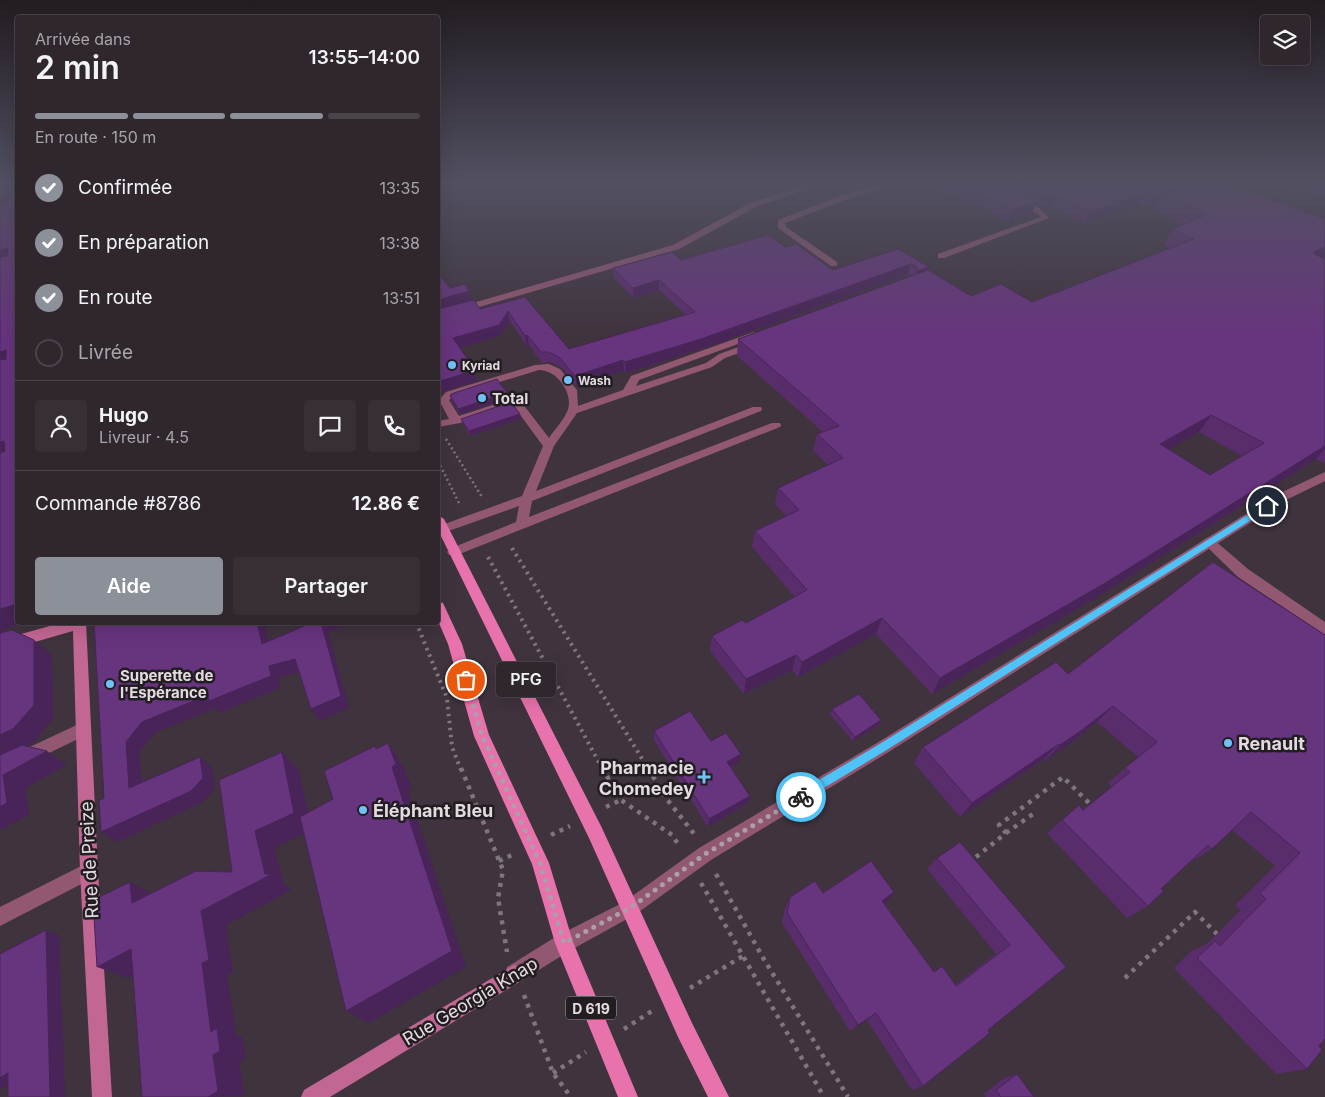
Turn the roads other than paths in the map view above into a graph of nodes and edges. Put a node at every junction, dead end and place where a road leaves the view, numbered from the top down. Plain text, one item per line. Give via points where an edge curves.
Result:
1 (700, 234) edge
2 (791, 234) edge
3 (1001, 234) edge
4 (942, 256) dead end
5 (834, 264) dead end
6 (440, 315) edge
7 (763, 332) edge
8 (759, 343) edge
9 (627, 392) junction
10 (757, 409) dead end
11 (573, 411) junction
12 (456, 421) junction
13 (776, 425) dead end
14 (440, 428) edge
15 (549, 446) junction
16 (1325, 476) edge
17 (527, 499) junction
18 (440, 524) edge
19 (521, 526) junction
20 (1209, 542) junction
21 (453, 552) junction
22 (440, 611) edge
23 (72, 625) edge
24 (79, 625) edge
25 (1325, 629) edge
26 (0, 646) edge
27 (83, 729) junction
28 (0, 768) edge
29 (89, 871) junction
30 (630, 908) junction
31 (0, 917) edge
32 (564, 943) junction
33 (102, 1097) edge
34 (311, 1097) edge
35 (628, 1097) edge
36 (719, 1097) edge

1 - 6 street via 676,247
2 - 5 street
3 - 4 street
7 - 9 street via 635,378
8 - 9 street via 722,356 709,366
9 - 11 street
10 - 17 street
11 - 12 street via 572,390 557,371 538,367 450,394 444,400
11 - 15 street
12 - 14 street
12 - 15 street via 515,401
13 - 19 street
15 - 17 street
16 - 20 street, Rue Georgia Knap via 1282,497
17 - 18 street via 469,520
17 - 19 street
18 - 21 main road
19 - 21 street
20 - 25 street via 1243,573
20 - 30 street, Rue Georgia Knap via 882,748 705,854
21 - 30 main road
22 - 32 main road, D 619 via 455,644 482,736 540,863
23 - 26 street
24 - 27 street, Rue de Preize
27 - 28 street
27 - 29 street, Rue de Preize
29 - 31 street
29 - 33 street, Rue de Preize
30 - 32 street, Rue Georgia Knap
30 - 36 main road
32 - 34 street, Rue Georgia Knap
32 - 35 main road, D 619

